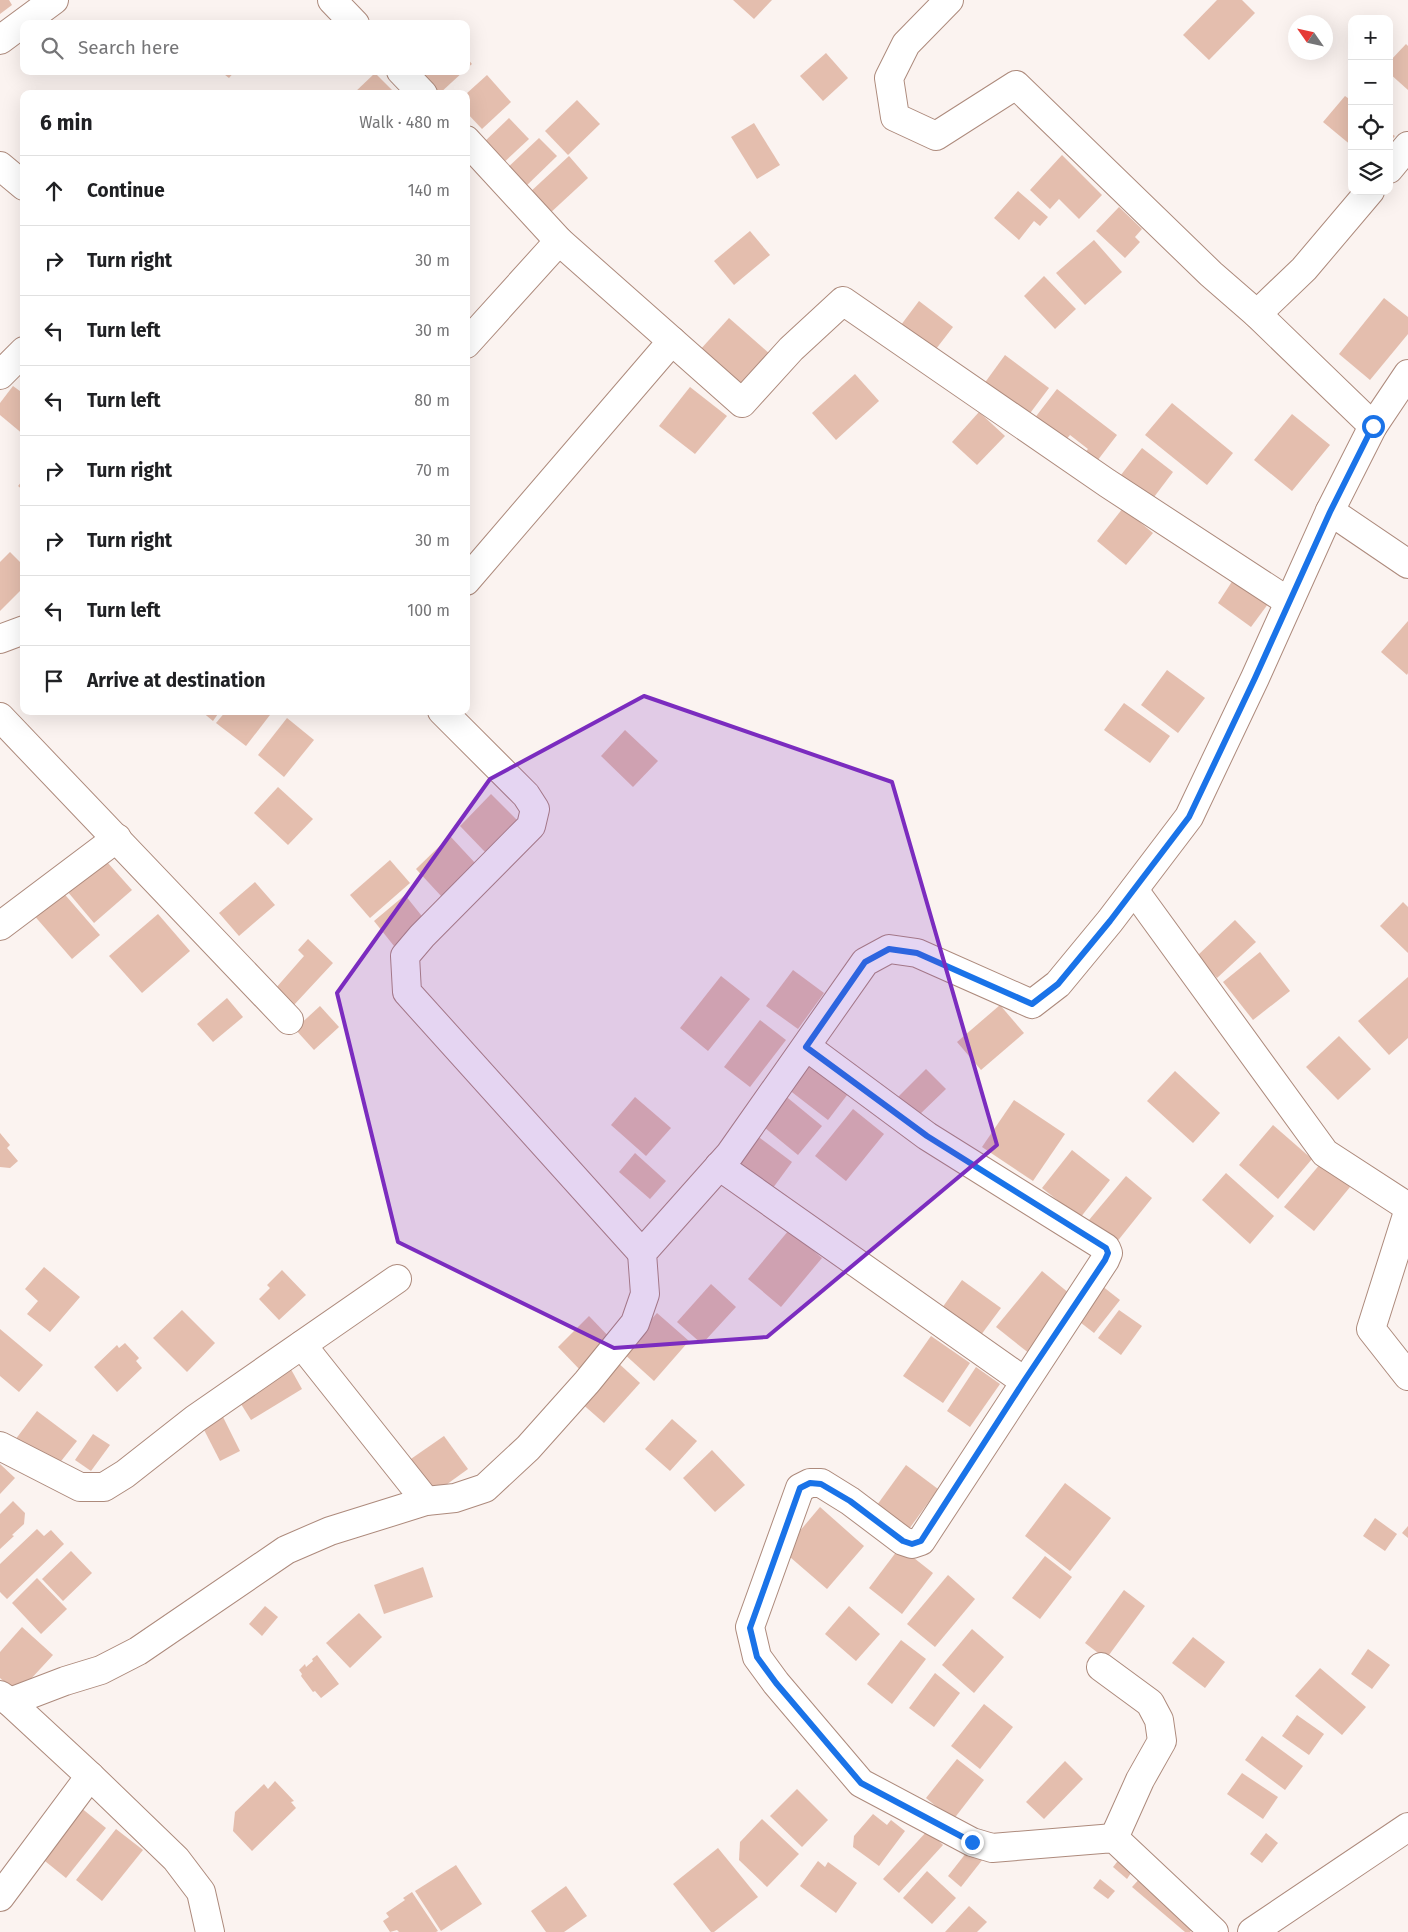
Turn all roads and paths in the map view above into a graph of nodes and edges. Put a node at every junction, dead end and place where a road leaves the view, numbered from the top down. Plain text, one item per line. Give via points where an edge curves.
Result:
1 (54, 0) edge
2 (332, 0) edge
3 (949, 0) edge
4 (27, 20) edge
5 (351, 20) edge
6 (20, 25) edge
7 (0, 40) edge
8 (405, 75) edge
9 (419, 90) edge
10 (470, 144) edge
11 (1408, 146) edge
12 (1393, 164) edge
13 (0, 166) edge
14 (20, 183) edge
15 (1367, 195) edge
16 (559, 241) junction
17 (1258, 314) junction
18 (470, 340) edge
19 (672, 341) junction
20 (20, 355) edge
21 (1408, 374) edge
22 (0, 375) edge
23 (1373, 426) junction
24 (1330, 512) junction
25 (1408, 564) edge
26 (470, 576) edge
27 (1289, 602) junction
28 (20, 632) edge
29 (0, 639) edge
30 (446, 715) edge
31 (0, 717) edge
32 (117, 838) junction
33 (1134, 890) junction
34 (0, 926) edge
35 (290, 1020) dead end
36 (806, 1047) junction
37 (719, 1166) junction
38 (1408, 1207) edge
39 (1408, 1212) edge
40 (642, 1253) junction
41 (397, 1278) dead end
42 (302, 1345) junction
43 (1408, 1376) edge
44 (1024, 1381) junction
45 (0, 1446) edge
46 (426, 1502) junction
47 (1102, 1667) dead end
48 (5, 1699) edge
49 (90, 1776) junction
50 (1408, 1827) edge
51 (1114, 1838) junction
52 (0, 1897) edge
53 (210, 1932) edge
54 (1214, 1932) edge
55 (1252, 1932) edge

1 - 4 street
2 - 5 street
3 - 17 street via 906,44 889,78 895,117 936,136 1016,85 1211,274
6 - 7 street
8 - 9 street
10 - 16 street
11 - 12 street
13 - 14 street
15 - 17 street via 1304,269
16 - 18 street
16 - 19 street
17 - 23 street
19 - 26 street
19 - 27 street via 742,403 791,349 843,301 1107,484
20 - 22 street
21 - 23 street
23 - 24 street
24 - 25 street
24 - 27 street
27 - 33 street via 1189,817
28 - 29 street
30 - 40 street via 526,795 535,809 531,826 405,956 407,992
31 - 32 street
32 - 34 street
32 - 35 street
33 - 36 street via 1058,984 1032,1004 917,953 889,949 865,962
33 - 38 street via 1326,1153
36 - 37 street
36 - 44 street via 927,1136 1106,1248 1105,1260
37 - 40 street
37 - 44 street
39 - 43 street via 1370,1328
40 - 46 street via 645,1294 635,1323 587,1382 528,1448 485,1488 455,1498
41 - 42 street
42 - 45 street via 104,1487 80,1487
42 - 46 street
44 - 51 street via 921,1541 912,1544 903,1541 850,1501 821,1484 810,1483 800,1488 750,1628 757,1657 762,1664 861,1783 972,1842 992,1848
46 - 48 street via 330,1531 286,1550 138,1651 100,1670
47 - 51 street via 1150,1702 1159,1720 1162,1741
48 - 49 street
49 - 52 street
49 - 53 street via 176,1859 201,1892
50 - 55 street
51 - 54 street

